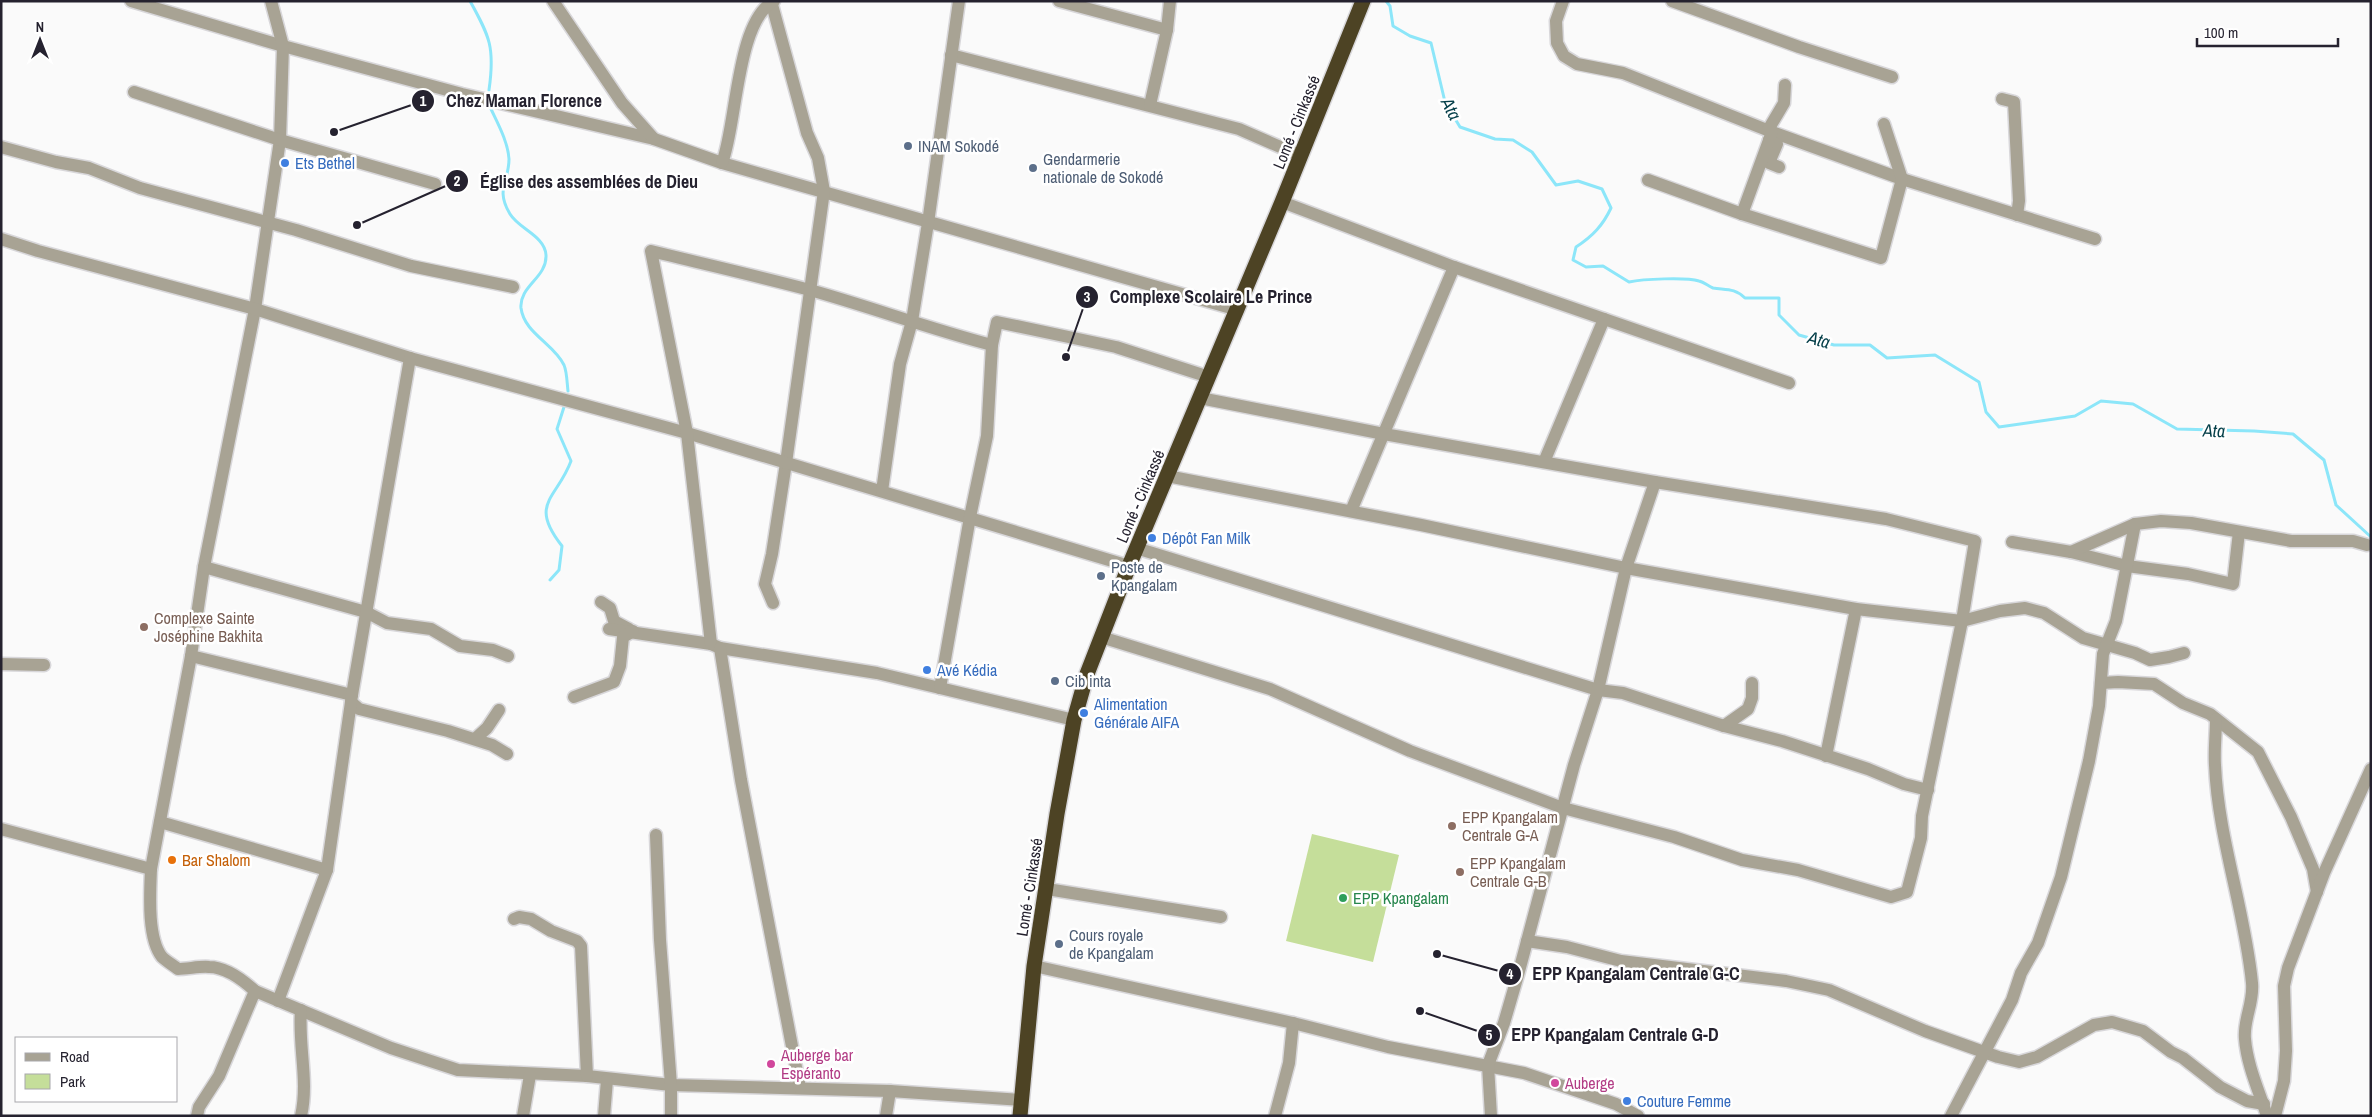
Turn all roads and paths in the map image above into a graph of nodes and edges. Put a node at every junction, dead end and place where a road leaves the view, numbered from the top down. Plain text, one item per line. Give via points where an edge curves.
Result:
1 (131, 1) edge
2 (271, 1) edge
3 (553, 1) edge
4 (959, 1) edge
5 (1059, 1) edge
6 (1170, 1) edge
7 (1363, 1) edge
8 (1563, 1) edge
9 (1672, 1) edge
10 (772, 2) edge
11 (1167, 30) junction
12 (283, 46) junction
13 (951, 55) junction
14 (1892, 77) dead end
15 (1785, 86) dead end
16 (134, 92) dead end
17 (2002, 98) dead end
18 (1150, 105) junction
19 (1884, 124) dead end
20 (1769, 134) junction
21 (654, 139) junction
22 (280, 140) junction
23 (1, 147) edge
24 (1301, 156) junction
25 (722, 163) junction
26 (1779, 167) dead end
27 (1902, 179) junction
28 (1648, 180) dead end
29 (435, 184) dead end
30 (824, 191) junction
31 (1282, 202) junction
32 (1742, 214) junction
33 (2017, 215) junction
34 (928, 223) junction
35 (266, 224) junction
36 (1, 239) edge
37 (2095, 239) dead end
38 (1454, 267) junction
39 (513, 287) dead end
40 (810, 290) junction
41 (255, 310) junction
42 (1238, 310) junction
43 (1604, 319) junction
44 (912, 321) junction
45 (992, 344) junction
46 (410, 358) junction
47 (1209, 377) junction
48 (1789, 383) dead end
49 (1200, 398) junction
50 (687, 433) junction
51 (1384, 434) junction
52 (786, 462) junction
53 (1544, 462) junction
54 (1167, 476) junction
55 (1654, 482) junction
56 (882, 491) junction
57 (1350, 512) junction
58 (970, 517) junction
59 (2135, 524) junction
60 (2239, 532) junction
61 (2012, 542) dead end
62 (2367, 545) dead end
63 (1136, 548) junction
64 (2071, 552) junction
65 (1129, 566) junction
66 (2128, 566) junction
67 (204, 567) junction
68 (1626, 568) junction
69 (601, 602) dead end
70 (773, 603) dead end
71 (1856, 609) junction
72 (366, 612) junction
73 (1962, 620) junction
74 (609, 629) dead end
75 (633, 631) junction
76 (1101, 637) junction
77 (2106, 645) junction
78 (716, 646) junction
79 (2184, 652) dead end
80 (191, 656) junction
81 (508, 656) dead end
82 (1, 664) edge
83 (44, 664) dead end
84 (1752, 683) dead end
85 (2101, 683) junction
86 (940, 688) junction
87 (1598, 690) junction
88 (574, 697) dead end
89 (351, 699) junction
90 (498, 710) dead end
91 (2216, 719) junction
92 (1074, 720) junction
93 (1724, 726) junction
94 (475, 739) junction
95 (507, 754) dead end
96 (1826, 756) junction
97 (2371, 769) edge
98 (1928, 790) junction
99 (1563, 808) junction
100 (160, 822) junction
101 (1, 829) edge
102 (656, 835) dead end
103 (151, 870) junction
104 (327, 870) junction
105 (1047, 889) junction
106 (2317, 894) junction
107 (1221, 917) dead end
108 (514, 919) dead end
109 (1527, 942) junction
110 (1034, 966) junction
111 (255, 991) junction
112 (278, 1001) junction
113 (301, 1010) junction
114 (1292, 1023) junction
115 (1984, 1052) junction
116 (1488, 1065) junction
117 (530, 1075) junction
118 (587, 1076) junction
119 (607, 1080) junction
120 (672, 1085) junction
121 (800, 1088) junction
122 (890, 1092) junction
123 (1022, 1100) junction
124 (2266, 1110) edge
125 (197, 1116) edge
126 (301, 1116) edge
127 (523, 1116) edge
128 (604, 1116) edge
129 (671, 1116) edge
130 (886, 1116) edge
131 (1020, 1116) edge
132 (1275, 1116) edge
133 (1490, 1116) edge
134 (1638, 1116) edge
135 (1951, 1116) edge
136 (2275, 1116) edge

1 - 12 street
2 - 12 street
3 - 21 street via 622,103
4 - 13 street
5 - 11 street
6 - 11 street
7 - 24 highway, Lomé - Cinkassé
8 - 20 street via 1555,32 1564,56 1577,64 1623,73
9 - 14 street
10 - 25 street via 756,23 741,60 728,148
10 - 30 street via 807,133 822,171
11 - 18 street
12 - 21 street via 462,94
12 - 22 street
13 - 18 street
13 - 34 street
15 - 20 street via 1784,103
16 - 22 street
17 - 33 street via 2014,102
18 - 24 street via 1239,129
19 - 27 street
20 - 26 street via 1777,144 1769,163
20 - 27 street
20 - 32 street
21 - 25 street
22 - 29 street
22 - 35 street
23 - 35 street via 88,168 140,188
24 - 31 highway, Lomé - Cinkassé
25 - 30 street
27 - 32 street via 1881,258
27 - 33 street
28 - 32 street
30 - 34 street
30 - 40 street
31 - 38 street
31 - 42 highway, Lomé - Cinkassé
33 - 37 street
34 - 42 street
34 - 44 street
35 - 39 street via 296,230 411,266
35 - 41 street
36 - 41 street
38 - 43 street
38 - 51 street
40 - 44 street
40 - 50 street via 651,251
40 - 52 street
41 - 46 street
41 - 67 street
42 - 47 highway, Lomé - Cinkassé
43 - 48 street
43 - 53 street
44 - 45 street via 934,330
44 - 56 street via 900,364
45 - 47 street via 997,322 1116,347
45 - 58 street via 987,436
46 - 50 street
46 - 72 street
47 - 49 highway, Lomé - Cinkassé
49 - 51 street
49 - 54 highway, Lomé - Cinkassé
50 - 52 street
50 - 78 street
51 - 53 street
51 - 57 street
52 - 56 street
52 - 70 street via 765,584
53 - 55 street
54 - 57 street
54 - 63 highway, Lomé - Cinkassé
55 - 68 street
55 - 73 street via 1886,519 1975,541
56 - 58 street
57 - 68 street
58 - 65 street
58 - 86 street
59 - 60 street via 2191,522
59 - 64 street
59 - 66 street
60 - 62 street via 2291,541 2353,541
60 - 66 street via 2233,584
61 - 64 street
63 - 65 highway, Lomé - Cinkassé
63 - 87 street
64 - 66 street
65 - 76 highway, Lomé - Cinkassé
66 - 77 street via 2116,621
67 - 72 street
67 - 80 street
68 - 71 street
68 - 87 street
69 - 75 street via 610,608 614,621
71 - 73 street
71 - 96 street
72 - 81 street via 387,623 431,630 460,646 493,650
72 - 89 street
73 - 77 street via 2025,608 2044,613 2083,638
73 - 98 street
74 - 75 street
75 - 78 street
75 - 88 street via 623,637 620,666 614,682
76 - 92 highway, Lomé - Cinkassé
76 - 99 street via 1270,690 1410,751
77 - 79 street via 2135,652 2150,660
77 - 85 street
78 - 86 street via 877,673
78 - 121 street
80 - 89 street
80 - 100 street
82 - 83 street
84 - 93 street via 1748,709
85 - 91 street via 2154,684
85 - 115 street via 2084,788 2061,877 2038,943
86 - 92 street
87 - 93 street via 1623,693
87 - 99 street
89 - 94 street via 359,709
89 - 104 street
90 - 94 street via 487,728
91 - 106 street via 2258,752 2313,868
91 - 124 street via 2215,765 2221,813 2252,984 2252,1004 2245,1026 2245,1039
92 - 105 highway, Lomé - Cinkassé
93 - 96 street
94 - 95 street
96 - 98 street
97 - 106 street
98 - 99 street via 1909,886 1907,892 1896,897 1798,870 1742,860 1674,837
99 - 109 street
100 - 103 street
100 - 104 street
101 - 103 street
102 - 120 street via 660,940
103 - 111 street via 152,929 162,956 178,969 210,967 225,971
104 - 112 street
105 - 107 street
105 - 110 highway, Lomé - Cinkassé
106 - 136 street via 2305,920 2284,986 2284,1080
108 - 118 street via 531,919 551,931 577,940 581,946
109 - 115 street via 1568,947 1621,961 1786,981 1828,990 1899,1021
109 - 116 street
110 - 114 street
110 - 123 highway, Lomé - Cinkassé
111 - 112 street
111 - 125 street via 219,1076
112 - 113 street
113 - 117 street via 391,1048 458,1070
113 - 126 street via 299,1033 305,1097
114 - 116 street via 1442,1058
114 - 132 street via 1289,1063
115 - 124 street via 2027,1061 2094,1025 2112,1022 2148,1034 2220,1087
115 - 135 street
116 - 133 street
116 - 134 street via 1541,1078 1616,1104
117 - 118 street
117 - 127 street
118 - 119 street
119 - 120 street
119 - 128 street
120 - 121 street
120 - 129 street
121 - 122 street
122 - 123 street
122 - 130 street
123 - 131 highway, Lomé - Cinkassé

